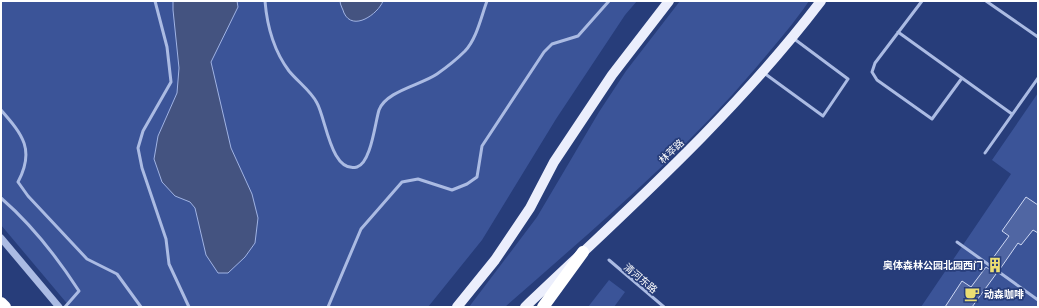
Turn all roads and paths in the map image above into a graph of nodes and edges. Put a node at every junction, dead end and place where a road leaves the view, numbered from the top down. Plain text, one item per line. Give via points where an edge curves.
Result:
1 (155, 1) edge
2 (265, 1) edge
3 (487, 1) edge
4 (609, 1) edge
5 (669, 1) edge
6 (822, 1) edge
7 (922, 1) edge
8 (986, 1) edge
9 (898, 32) junction
10 (1038, 37) edge
11 (793, 38) junction
12 (764, 73) junction
13 (962, 78) junction
14 (1038, 78) edge
15 (1, 110) edge
16 (1012, 114) junction
17 (985, 153) dead end
18 (1, 198) edge
19 (1, 238) edge
20 (957, 242) dead end
21 (583, 252) junction
22 (609, 260) dead end
23 (1038, 300) edge
24 (1, 303) edge
25 (5, 307) edge
26 (59, 307) edge
27 (64, 307) edge
28 (142, 307) edge
29 (189, 307) edge
30 (328, 307) edge
31 (457, 307) edge
32 (525, 307) edge
33 (543, 307) edge
34 (664, 307) edge

1 - 29 lane via 167,47 171,82 143,131 138,148 142,168 166,239 168,264
2 - 3 lane via 271,37 289,71 317,102 338,160 349,167 358,167 366,160 380,108 390,96 437,74 466,50 473,39
4 - 30 lane via 578,36 552,44 544,52 482,146 477,177 452,190 418,179 402,182 391,193 361,229
5 - 31 main road via 612,75 554,162 530,208 495,260
6 - 11 main road, 林萃路
7 - 9 lane
8 - 10 lane
9 - 13 lane
9 - 13 lane via 875,63 872,72 877,80 932,119
11 - 12 main road, 林萃路
11 - 12 lane via 848,79 823,116
12 - 21 main road, 林萃路 via 699,142
13 - 16 lane
14 - 16 lane
15 - 28 lane via 16,126 26,144 26,168 18,182 28,196 87,259 117,274
16 - 17 lane
18 - 27 lane via 21,216 70,276 79,291
19 - 26 street
20 - 23 lane
21 - 32 main road, 林萃路
21 - 33 highway
22 - 34 lane, 清河东路
24 - 25 highway

